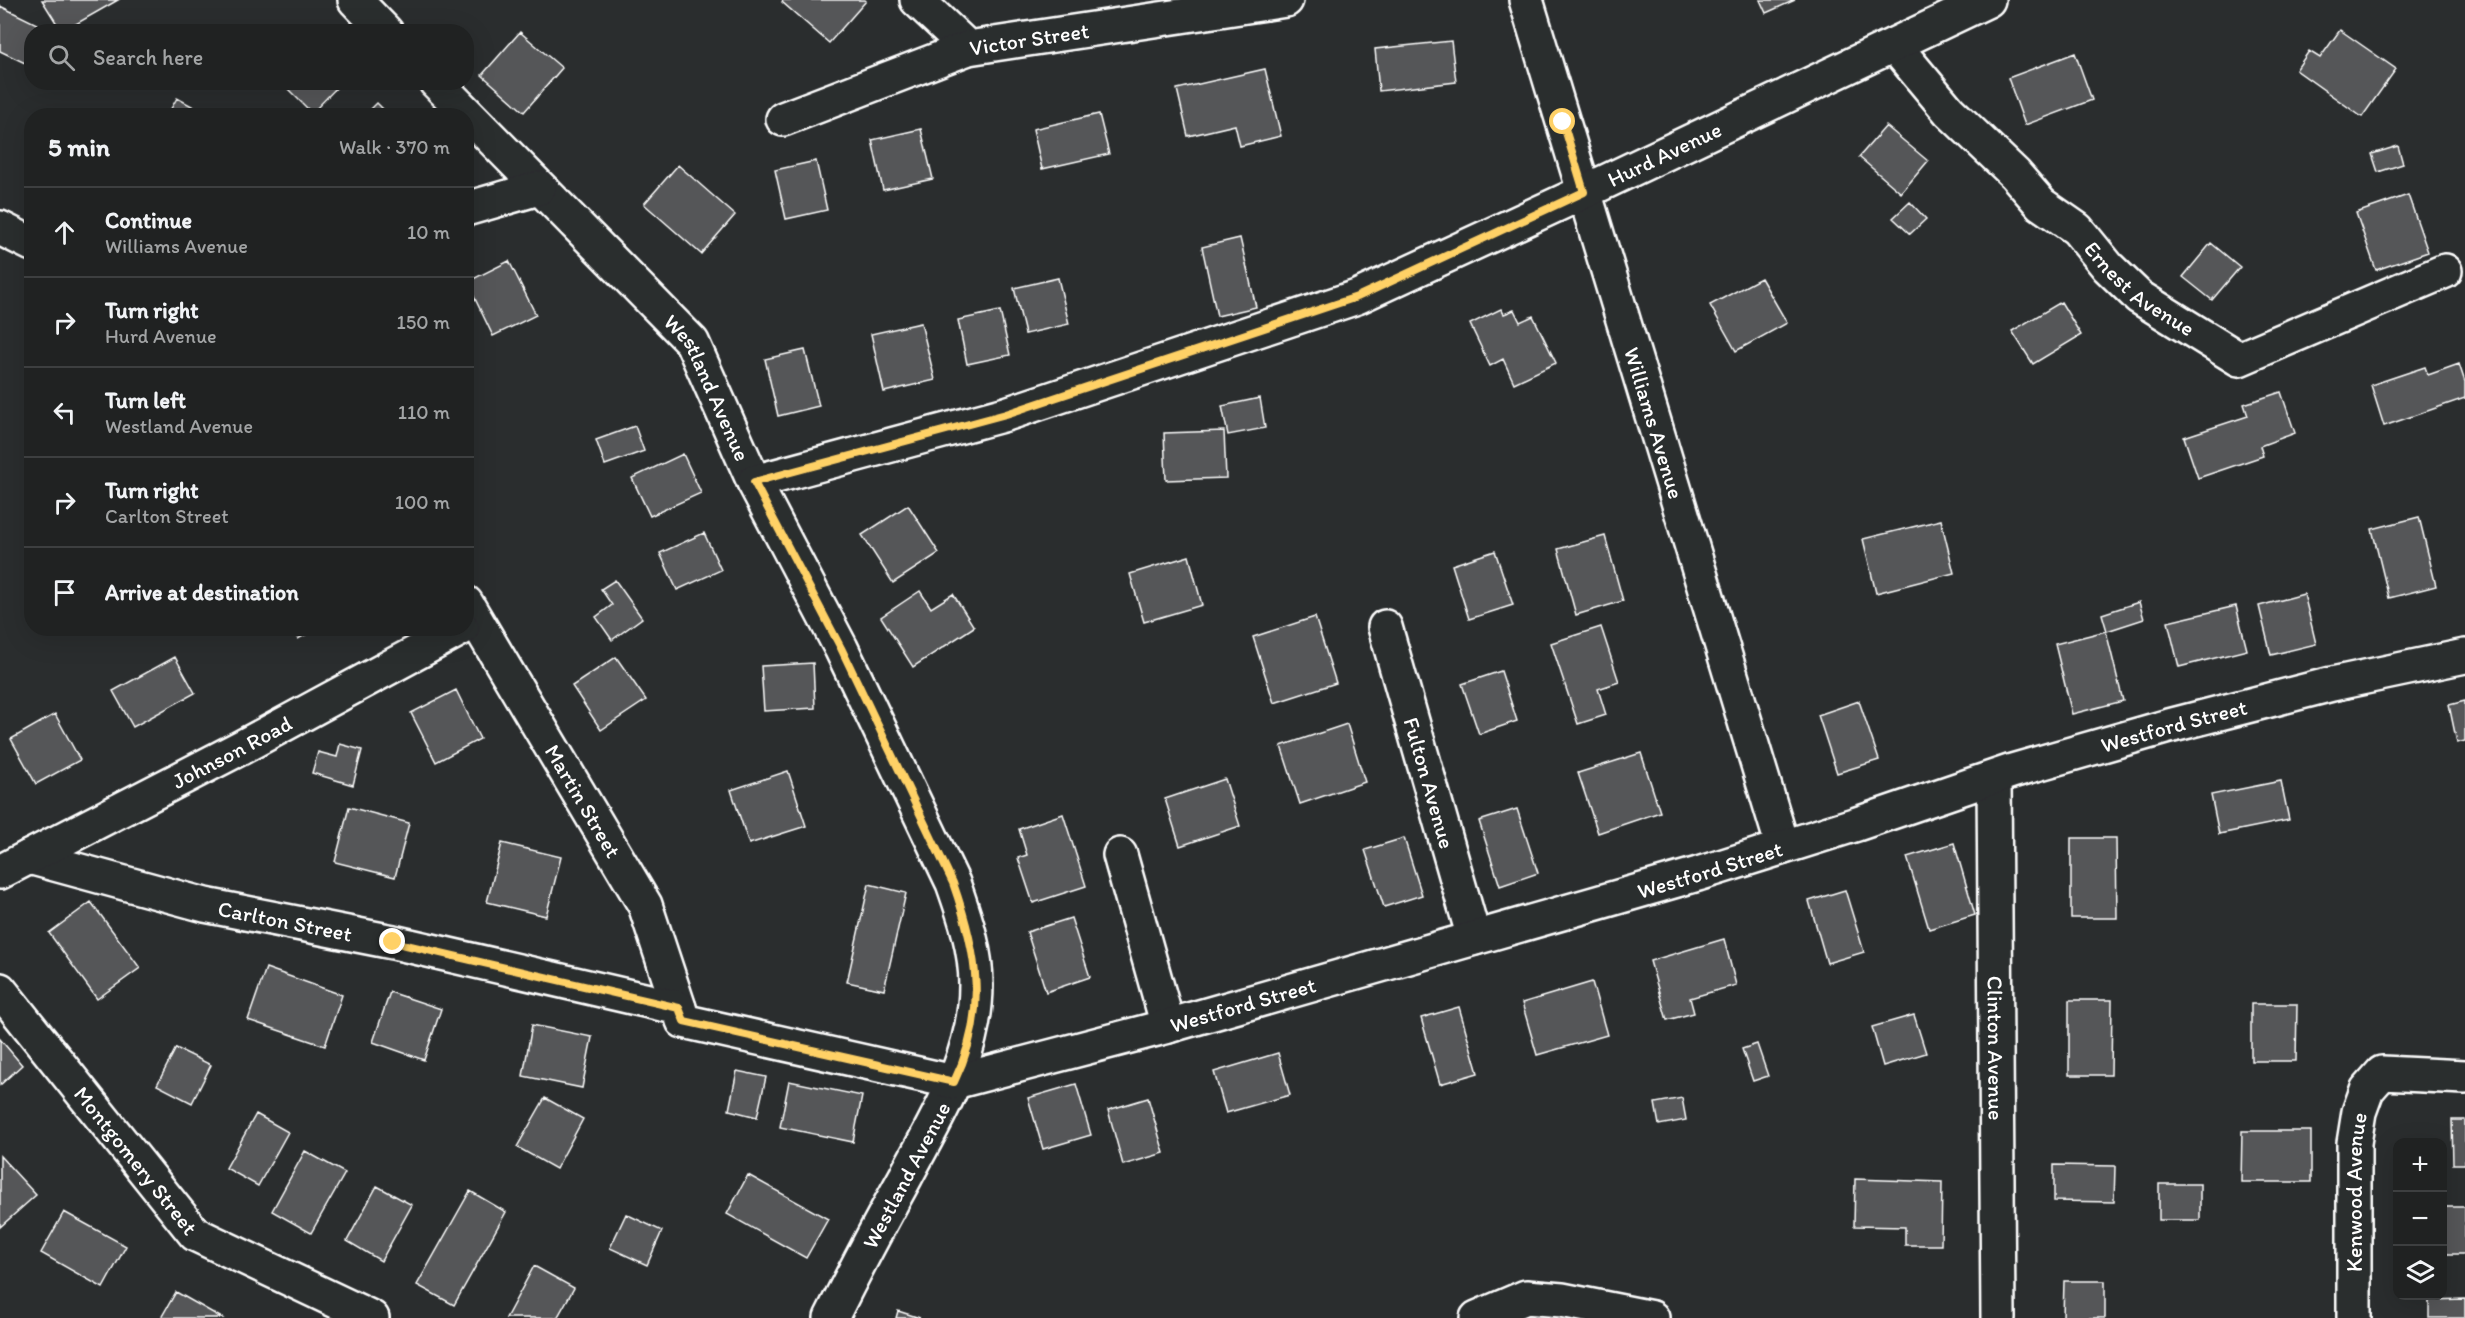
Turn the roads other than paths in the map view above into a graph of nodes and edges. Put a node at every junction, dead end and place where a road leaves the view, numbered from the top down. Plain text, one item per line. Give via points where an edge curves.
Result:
1 (355, 0) edge
2 (917, 0) edge
3 (1286, 0) edge
4 (1526, 0) edge
5 (1988, 0) edge
6 (378, 24) edge
7 (1894, 45) junction
8 (968, 48) junction
9 (444, 90) edge
10 (461, 108) edge
11 (783, 119) dead end
12 (474, 121) edge
13 (539, 188) junction
14 (1584, 192) junction
15 (474, 207) edge
16 (0, 228) edge
17 (24, 240) edge
18 (2445, 271) dead end
19 (754, 482) junction
20 (1384, 627) dead end
21 (474, 629) edge
22 (438, 636) edge
23 (2465, 656) edge
24 (1994, 778) junction
25 (1783, 847) junction
26 (1120, 855) dead end
27 (29, 857) junction
28 (0, 872) edge
29 (1474, 938) junction
30 (0, 990) edge
31 (679, 1008) junction
32 (1168, 1026) junction
33 (2465, 1077) edge
34 (954, 1082) junction
35 (372, 1318) edge
36 (831, 1318) edge
37 (1477, 1318) edge
38 (1652, 1318) edge
39 (1998, 1318) edge
40 (2354, 1318) edge

1 - 6 street
2 - 8 street
3 - 8 street, Victor Street
4 - 14 street, Williams Avenue
5 - 7 street, Hurd Avenue
7 - 14 street, Hurd Avenue
7 - 18 street, Ernest Avenue via 1949,111 2015,174 2040,204 2077,229 2139,297 2239,359
8 - 11 street, Victor Street
9 - 10 street, Westland Avenue
12 - 13 street, Westland Avenue
13 - 15 street
13 - 19 street, Westland Avenue via 692,342
14 - 19 street, Hurd Avenue via 1357,297 1006,414
14 - 25 street, Williams Avenue
16 - 17 street
19 - 34 street, Westland Avenue via 846,659 953,883 967,923 976,987 967,1055
20 - 29 street, Fulton Avenue
21 - 31 street, Martin Street via 645,905
22 - 27 street, Johnson Road via 242,747
23 - 24 street, Westford Street via 2332,684 2169,726
24 - 25 street, Westford Street
24 - 39 street, Clinton Avenue
25 - 29 street, Westford Street
26 - 32 street
27 - 28 street, Johnson Road
27 - 31 street, Carlton Street via 205,905 393,942
29 - 32 street, Westford Street
30 - 35 street, Montgomery Street via 195,1234
31 - 34 street, Carlton Street via 684,1021
32 - 34 street, Westford Street
33 - 40 street, Kenwood Avenue via 2382,1074 2367,1090 2354,1143
34 - 36 street, Westland Avenue
37 - 38 street via 1526,1297

